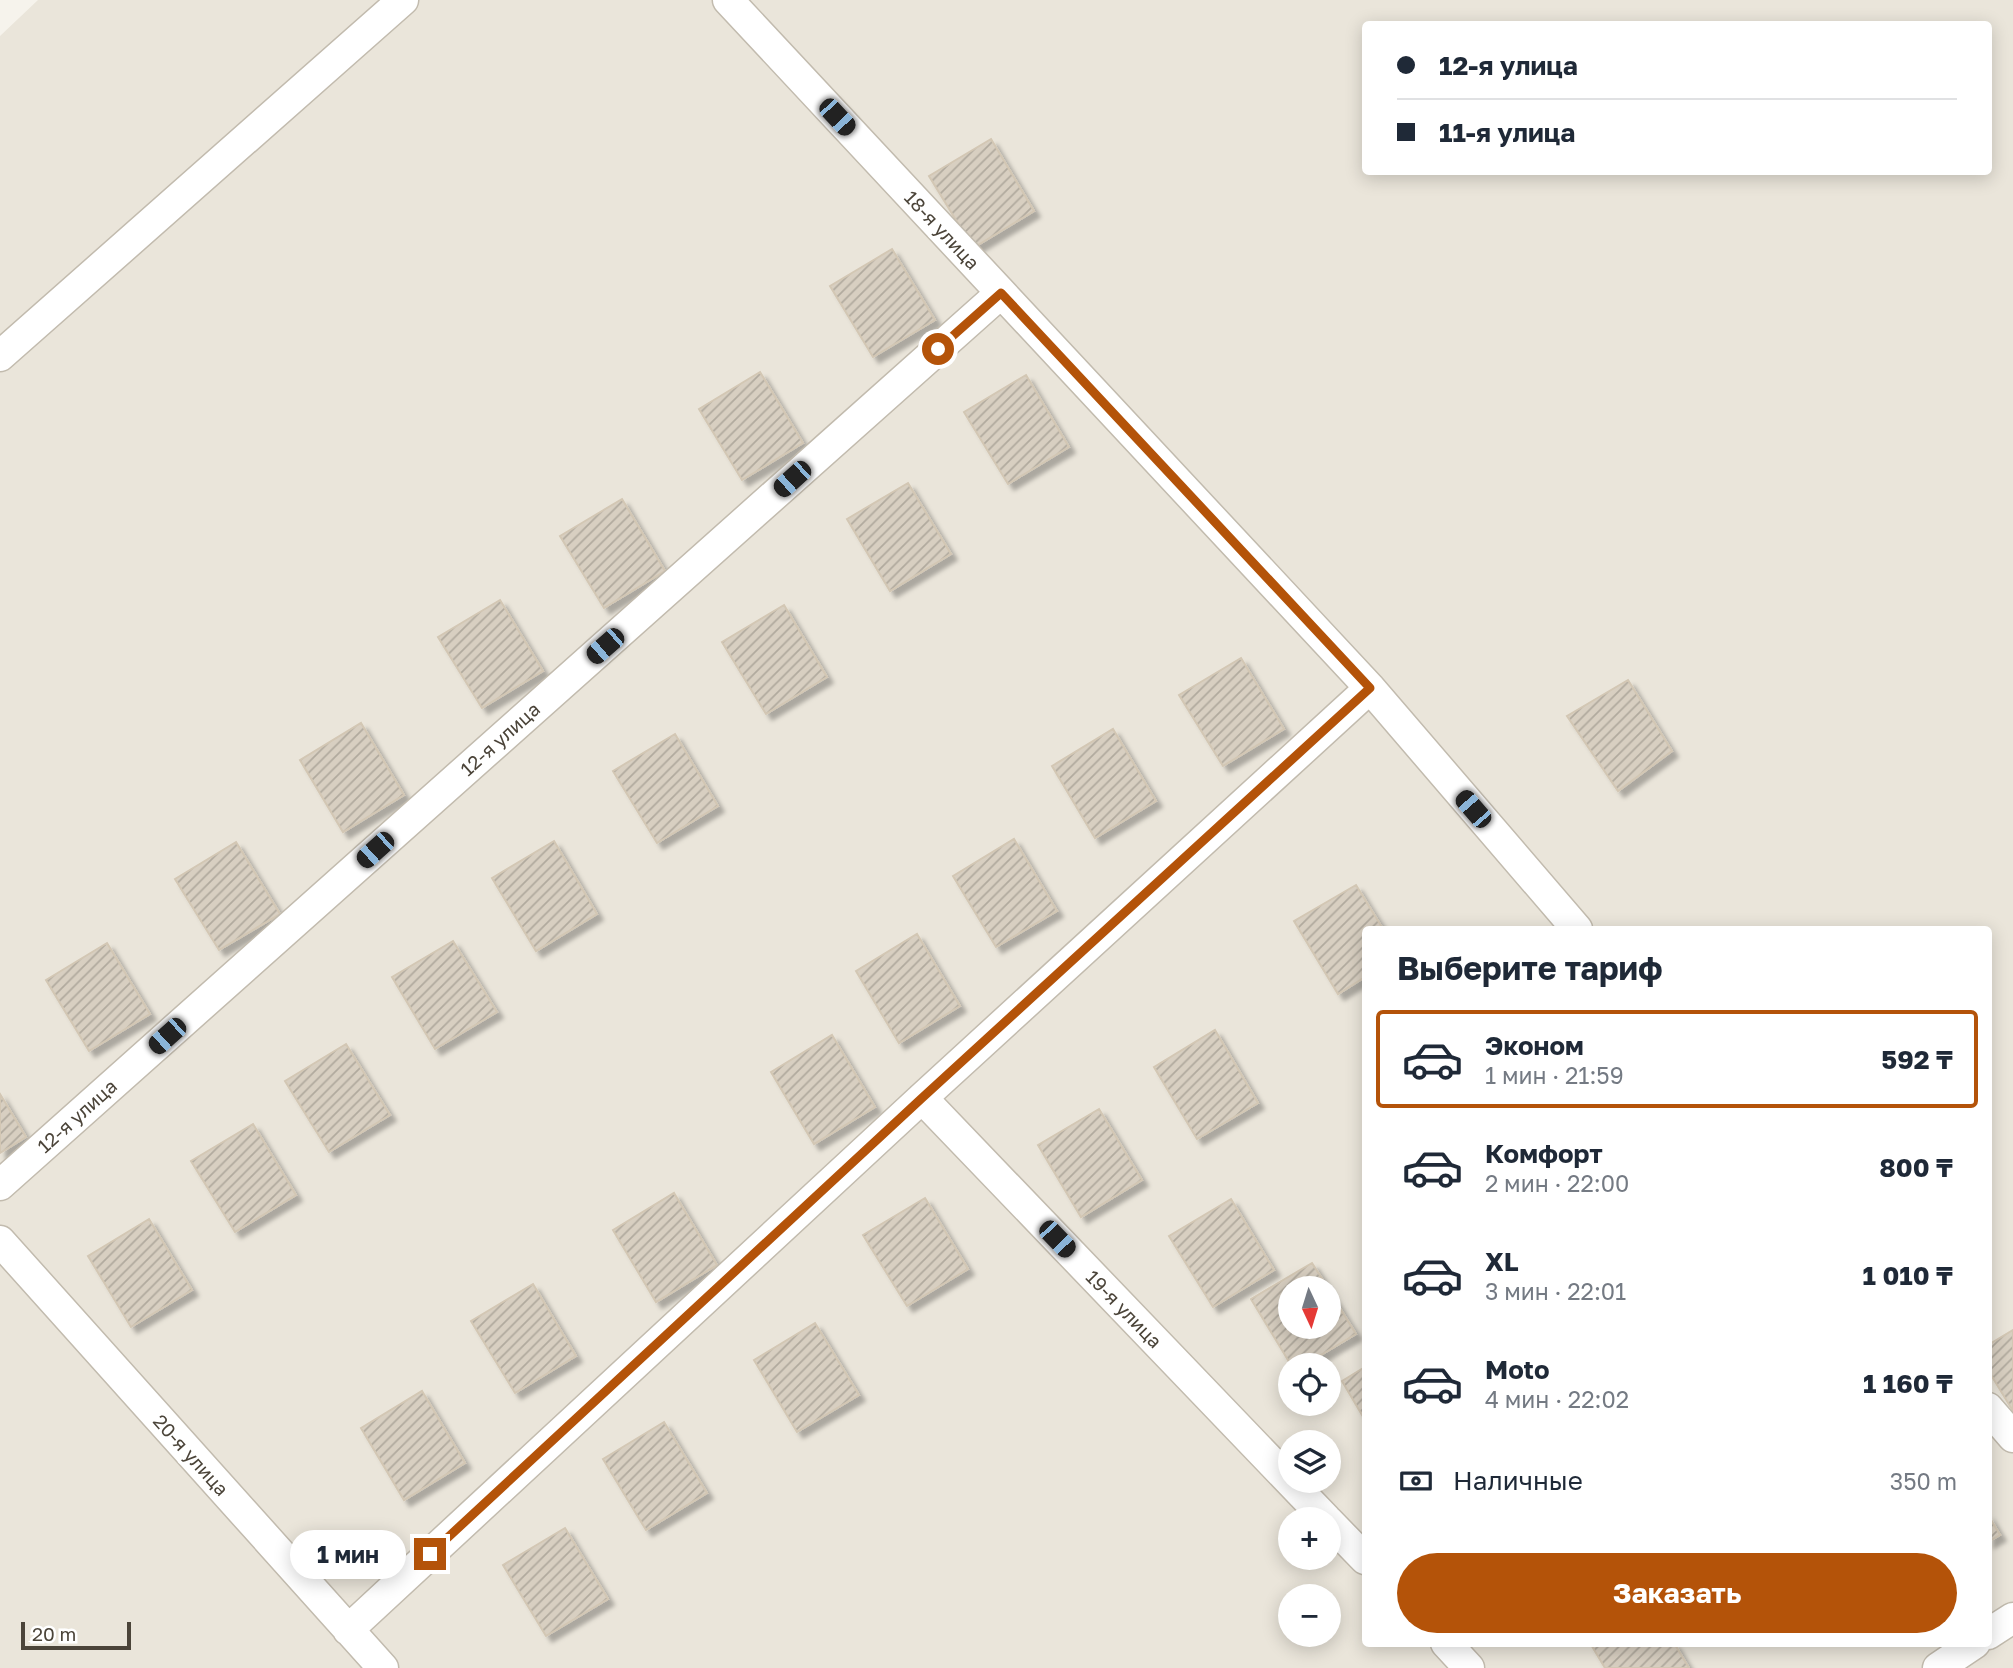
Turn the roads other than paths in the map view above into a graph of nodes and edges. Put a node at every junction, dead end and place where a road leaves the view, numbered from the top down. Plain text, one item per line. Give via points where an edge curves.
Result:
1 (403, 0) edge
2 (728, 0) edge
3 (1001, 293) junction
4 (0, 356) edge
5 (1370, 688) junction
6 (1574, 926) edge
7 (922, 1098) junction
8 (0, 1185) edge
9 (0, 1241) edge
10 (1992, 1413) edge
11 (2013, 1437) edge
12 (1315, 1507) edge
13 (1341, 1534) edge
14 (1362, 1556) edge
15 (2013, 1618) edge
16 (348, 1630) junction
17 (1992, 1631) edge
18 (1450, 1647) edge
19 (1969, 1647) edge
20 (383, 1668) edge
21 (1469, 1668) edge
22 (1938, 1668) edge

1 - 4 street
2 - 3 street, 18-я улица
3 - 5 street, 18-я улица
3 - 8 street, 12-я улица
5 - 6 street, 18-я улица
5 - 7 street
7 - 12 street, 19-я улица
7 - 16 street
9 - 16 street, 20-я улица
10 - 11 street
13 - 14 street, 19-я улица
15 - 17 street
16 - 20 street, 20-я улица
18 - 21 street
19 - 22 street

